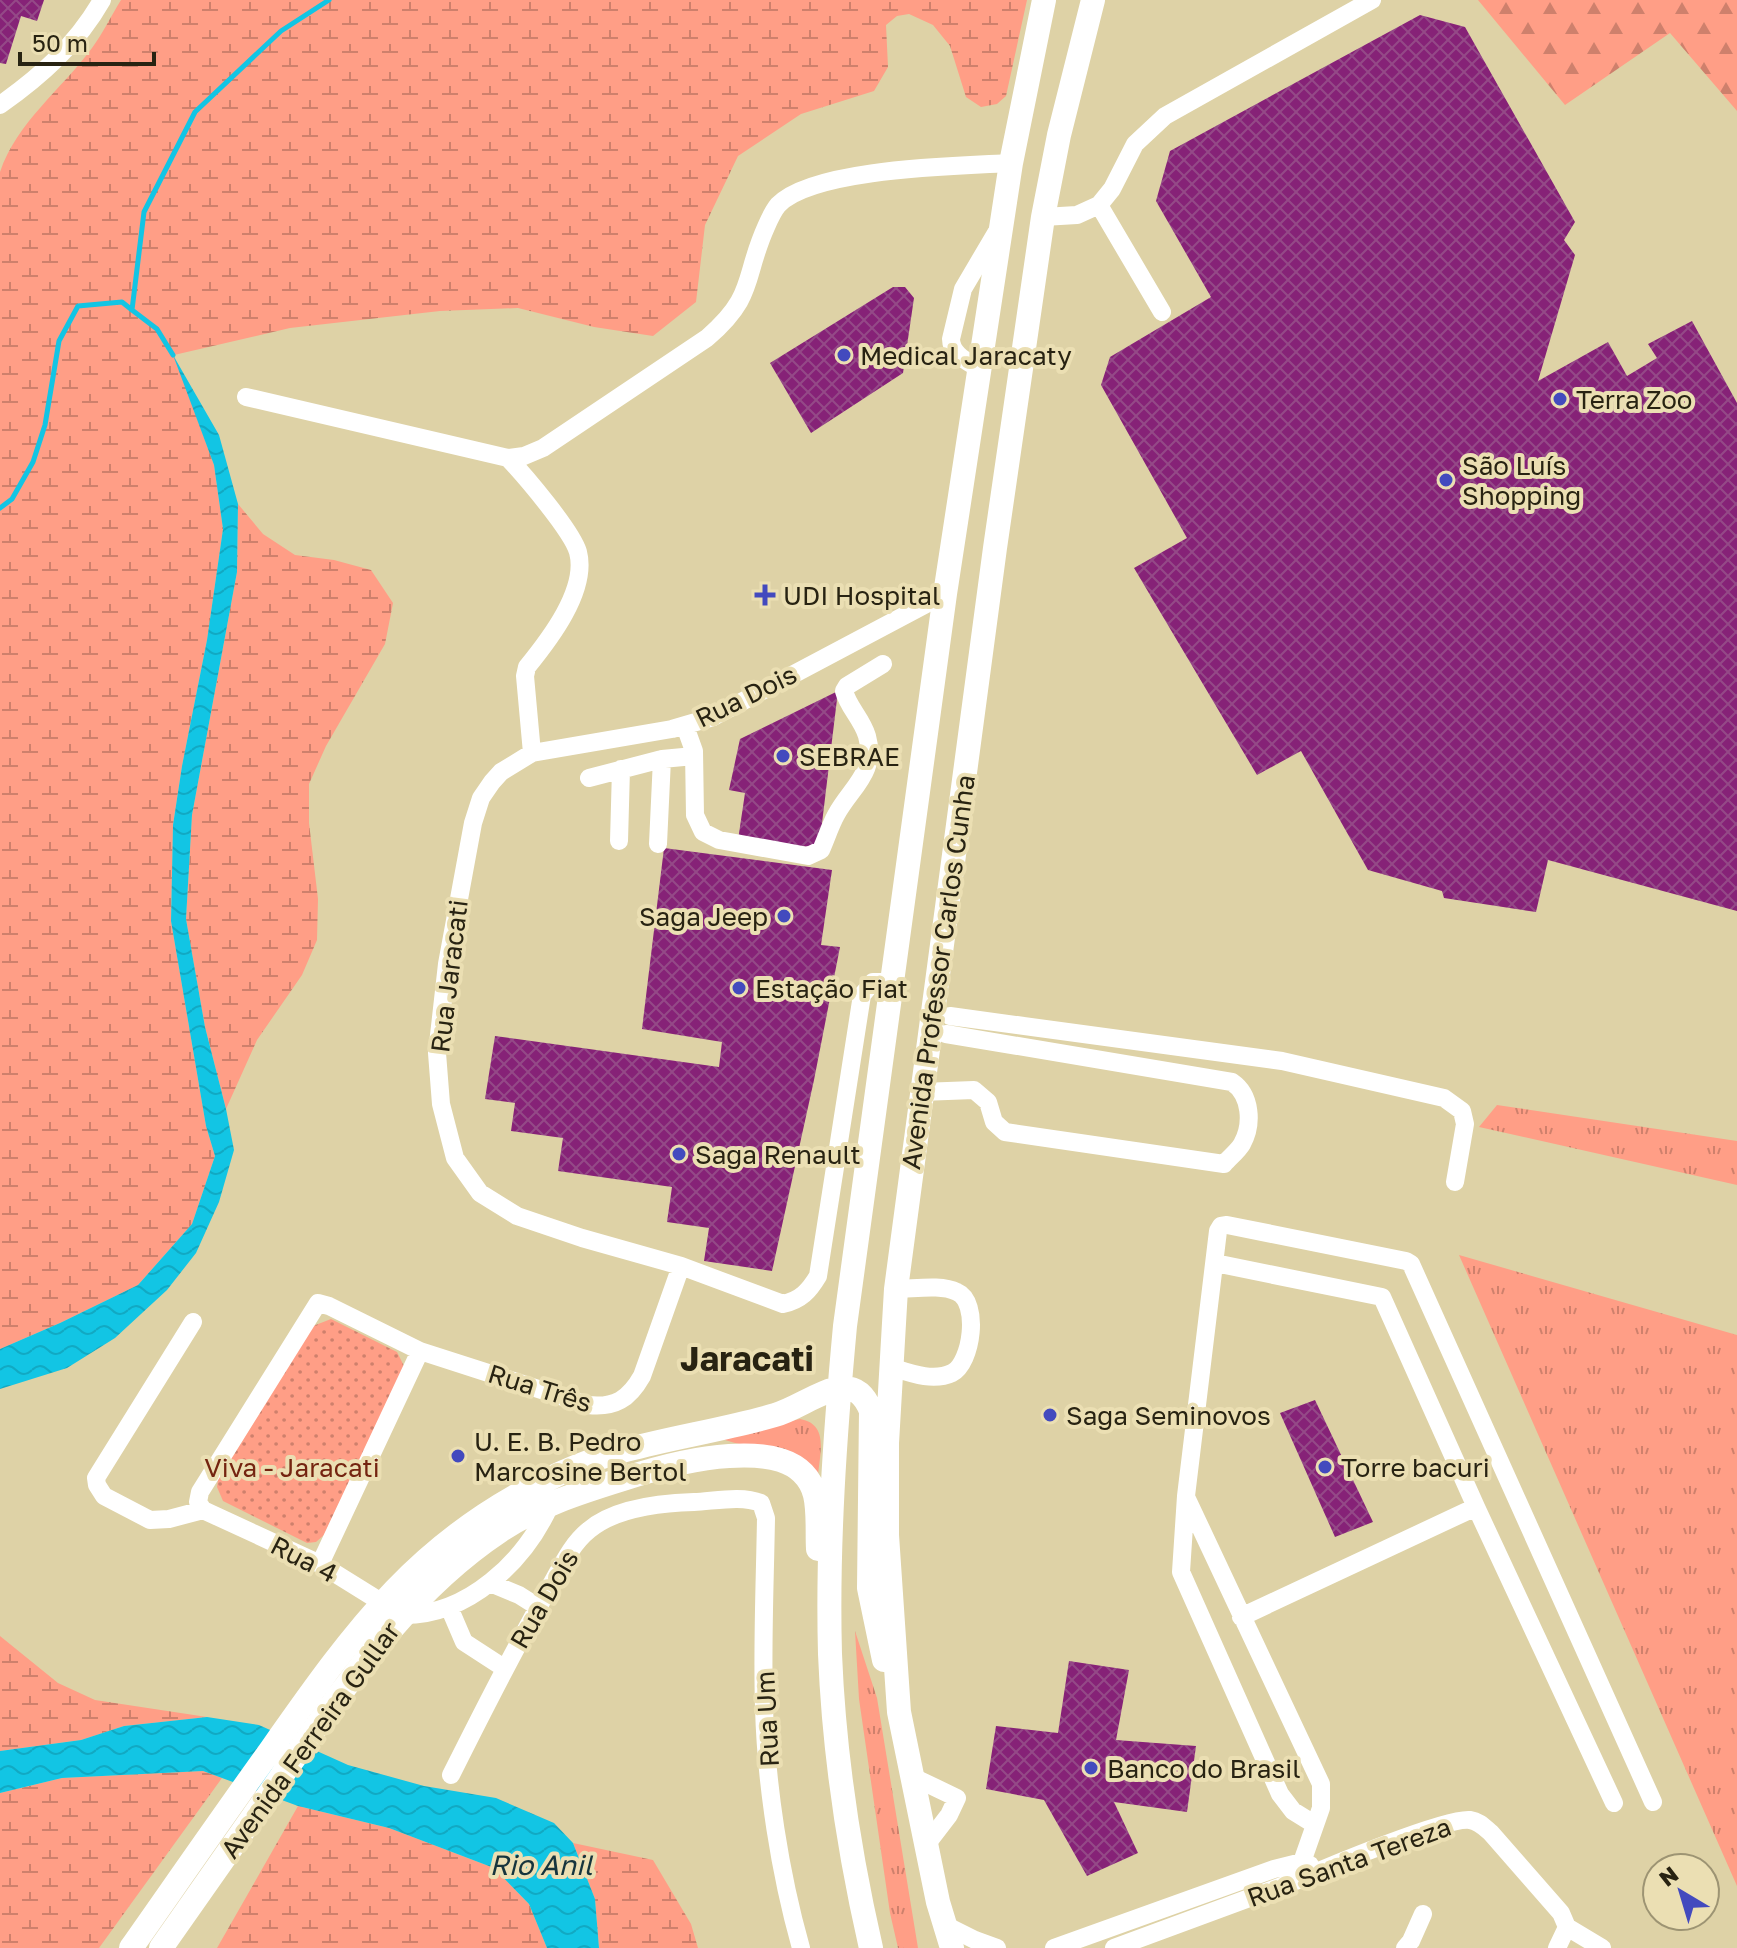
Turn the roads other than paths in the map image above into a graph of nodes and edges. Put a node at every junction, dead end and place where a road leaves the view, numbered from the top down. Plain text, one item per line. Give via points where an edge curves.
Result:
1 (102, 0) edge
2 (1044, 0) edge
3 (1093, 0) edge
4 (1372, 0) edge
5 (0, 105) edge
6 (1011, 163) junction
7 (1099, 205) junction
8 (1043, 217) junction
9 (1003, 221) junction
10 (1162, 312) dead end
11 (981, 370) junction
12 (246, 397) dead end
13 (508, 458) junction
14 (945, 594) junction
15 (883, 664) dead end
16 (685, 726) junction
17 (532, 753) junction
18 (694, 756) junction
19 (662, 759) junction
20 (621, 769) junction
21 (589, 778) dead end
22 (619, 841) dead end
23 (658, 844) dead end
24 (892, 982) junction
25 (921, 1092) junction
26 (835, 1166) junction
27 (866, 1169) junction
28 (1455, 1182) dead end
29 (1215, 1263) junction
30 (681, 1266) junction
31 (896, 1289) junction
32 (193, 1322) dead end
33 (845, 1326) junction
34 (420, 1351) junction
35 (891, 1367) junction
36 (839, 1387) junction
37 (786, 1412) junction
38 (1186, 1496) junction
39 (747, 1500) joint
40 (550, 1505) junction
41 (1476, 1507) junction
42 (203, 1510) junction
43 (320, 1564) junction
44 (490, 1583) junction
45 (829, 1597) junction
46 (381, 1602) junction
47 (449, 1607) junction
48 (538, 1607) junction
49 (402, 1615) junction
50 (1241, 1617) junction
51 (504, 1668) junction
52 (334, 1680) junction
53 (899, 1712) junction
54 (451, 1775) dead end
55 (911, 1776) junction
56 (1653, 1802) dead end
57 (1614, 1803) dead end
58 (1313, 1827) junction
59 (926, 1845) junction
60 (216, 1848) junction
61 (1302, 1862) junction
62 (1320, 1869) junction
63 (1423, 1914) dead end
64 (1567, 1927) junction
65 (949, 1936) edge
66 (1078, 1945) edge
67 (131, 1948) edge
68 (161, 1948) edge
69 (801, 1948) edge
70 (871, 1948) edge
71 (997, 1948) edge
72 (1054, 1948) edge
73 (1114, 1948) edge
74 (1405, 1948) edge
75 (1557, 1948) edge
76 (1602, 1948) edge

1 - 5 street via 66,50
2 - 6 main road, Avenida Professor Carlos Cunha
3 - 8 main road, Avenida Professor Carlos Cunha
4 - 7 street via 1165,116 1135,144
6 - 9 main road, Avenida Professor Carlos Cunha
6 - 13 street via 829,180 792,195 778,205 768,223 742,300 729,319 543,448
7 - 8 street via 1077,215
7 - 10 street
8 - 25 main road, Avenida Professor Carlos Cunha
9 - 11 main road, Avenida Professor Carlos Cunha
9 - 11 street via 963,289 951,339 956,353
11 - 14 main road, Avenida Professor Carlos Cunha
12 - 13 street
13 - 17 street via 578,551 579,569 562,621 527,667
14 - 16 street, Rua Dois via 713,717
14 - 24 main road, Avenida Professor Carlos Cunha
15 - 18 street via 844,691 866,731 867,766 821,850 808,856 719,840 703,832 695,815
16 - 17 street, Rua Dois
16 - 18 street
17 - 30 street, Rua Jaracati via 501,772 481,798 465,859 437,1053 441,1104 455,1158 480,1193 517,1216
18 - 19 street
19 - 20 street
19 - 23 street
20 - 21 street
20 - 22 street
24 - 26 street via 873,982 862,995
24 - 27 main road, Avenida Professor Carlos Cunha
25 - 28 street via 974,1090 988,1102 994,1122 1005,1132 1224,1164 1243,1143 1249,1107 1246,1095 1232,1082 948,1025 1282,1061 1444,1098 1462,1111 1465,1124
25 - 31 main road, Avenida Professor Carlos Cunha
26 - 27 street
26 - 30 street, Rua Jaracati via 818,1276 794,1302 783,1304
27 - 33 main road, Avenida Professor Carlos Cunha
29 - 38 street
29 - 41 street via 1382,1297
29 - 56 street via 1218,1231 1227,1225 1410,1263
30 - 34 street, Rua Três via 642,1376 629,1395 612,1406 588,1405
31 - 35 main road, Avenida Professor Carlos Cunha
31 - 35 street via 950,1289 970,1304 971,1319 965,1356 951,1373 927,1376
32 - 42 street via 96,1478 104,1496 150,1520
33 - 36 main road, Avenida Professor Carlos Cunha
33 - 37 main road via 819,1382
34 - 42 street, Rua Três via 322,1303 314,1307 200,1492
34 - 43 street
35 - 53 main road, Avenida Professor Carlos Cunha via 887,1535
36 - 37 main road, Avenida Ferreira Gullar
36 - 45 main road, Avenida Professor Carlos Cunha
36 - 53 main road via 860,1391 871,1411 869,1588
37 - 46 main road, Avenida Ferreira Gullar via 645,1445 562,1472 464,1528
38 - 50 street
38 - 58 street via 1183,1579 1280,1794
39 - 48 street, Rua Dois via 654,1506 597,1524 576,1542
39 - 69 street, Rua Um via 761,1503 765,1510 768,1764 789,1906
40 - 44 street via 531,1540
40 - 45 main road, Avenida Ferreira Gullar via 649,1470 704,1458 750,1455 787,1462 806,1477 815,1497 818,1567
40 - 49 main road, Avenida Ferreira Gullar via 502,1529
41 - 50 street
41 - 57 street
42 - 43 street, Rua 4
43 - 46 street, Rua 4
44 - 47 street
44 - 48 street
45 - 70 main road, Avenida Professor Carlos Cunha via 846,1815
46 - 49 street, Rua 4
46 - 52 main road, Avenida Ferreira Gullar
47 - 49 street
47 - 51 street via 464,1642
48 - 51 street, Rua Dois
49 - 52 main road, Avenida Ferreira Gullar
50 - 58 street via 1321,1784 1321,1808
51 - 54 street, Rua Dois
52 - 60 main road, Avenida Ferreira Gullar
53 - 55 main road, Avenida Professor Carlos Cunha
55 - 59 main road, Avenida Professor Carlos Cunha
55 - 59 street via 957,1798
58 - 61 street
59 - 65 main road, Avenida Professor Carlos Cunha
60 - 67 main road, Avenida Ferreira Gullar
60 - 68 main road, Avenida Ferreira Gullar
61 - 62 street
61 - 66 street, Rua Santa Tereza
62 - 64 street, Rua Santa Tereza via 1471,1820 1491,1833 1561,1913
62 - 73 street, Rua Santa Tereza
63 - 74 street
64 - 75 street
64 - 76 street
65 - 71 street
66 - 72 street, Rua Santa Tereza

